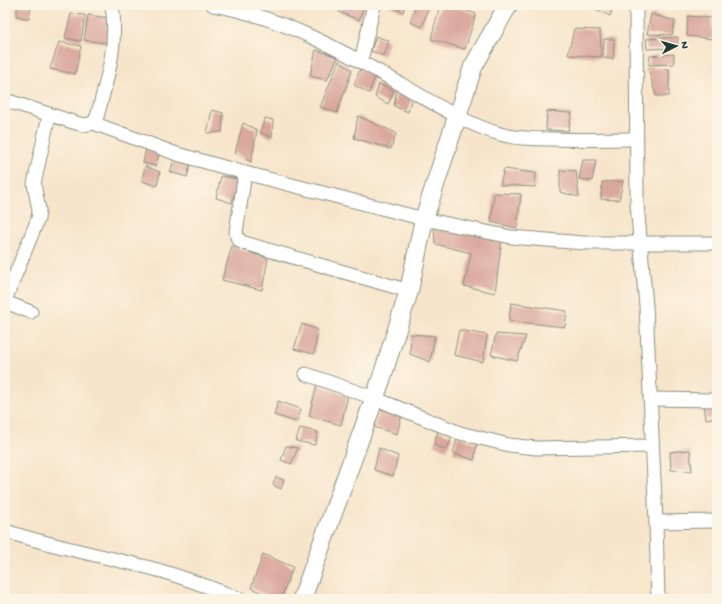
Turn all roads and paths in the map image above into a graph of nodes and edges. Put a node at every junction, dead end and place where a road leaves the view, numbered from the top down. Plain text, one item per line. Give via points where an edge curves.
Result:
1 (112, 5) edge
2 (213, 5) edge
3 (374, 5) edge
4 (508, 5) edge
5 (636, 5) edge
6 (243, 8) edge
7 (361, 61) junction
8 (5, 100) edge
9 (49, 114) junction
10 (457, 116) junction
11 (93, 123) junction
12 (636, 139) junction
13 (245, 173) junction
14 (424, 219) junction
15 (640, 243) junction
16 (717, 243) edge
17 (409, 291) junction
18 (5, 301) edge
19 (31, 312) dead end
20 (306, 374) dead end
21 (374, 398) junction
22 (650, 399) junction
23 (717, 400) edge
24 (652, 446) junction
25 (656, 522) junction
26 (717, 522) edge
27 (5, 531) edge
28 (240, 599) edge
29 (302, 599) edge
30 (658, 599) edge

1 - 11 street via 112,58 97,117
2 - 6 street
3 - 7 street
4 - 10 street via 473,67
5 - 12 street
6 - 7 street
7 - 10 street
8 - 9 street
9 - 11 street via 84,125
9 - 18 street via 34,184 39,210 38,219
10 - 12 street via 502,135 530,139
10 - 14 street
11 - 13 street via 177,154
12 - 15 street
13 - 14 street
13 - 17 street via 236,232 241,242
14 - 15 street via 511,237
14 - 17 street
15 - 16 street
15 - 22 street
17 - 21 street
18 - 19 street
20 - 21 street
21 - 24 street via 460,433 509,445 536,448
21 - 29 street
22 - 23 street
22 - 24 street
24 - 25 street
25 - 26 street
25 - 30 street
27 - 28 street via 28,539 154,569 204,584

